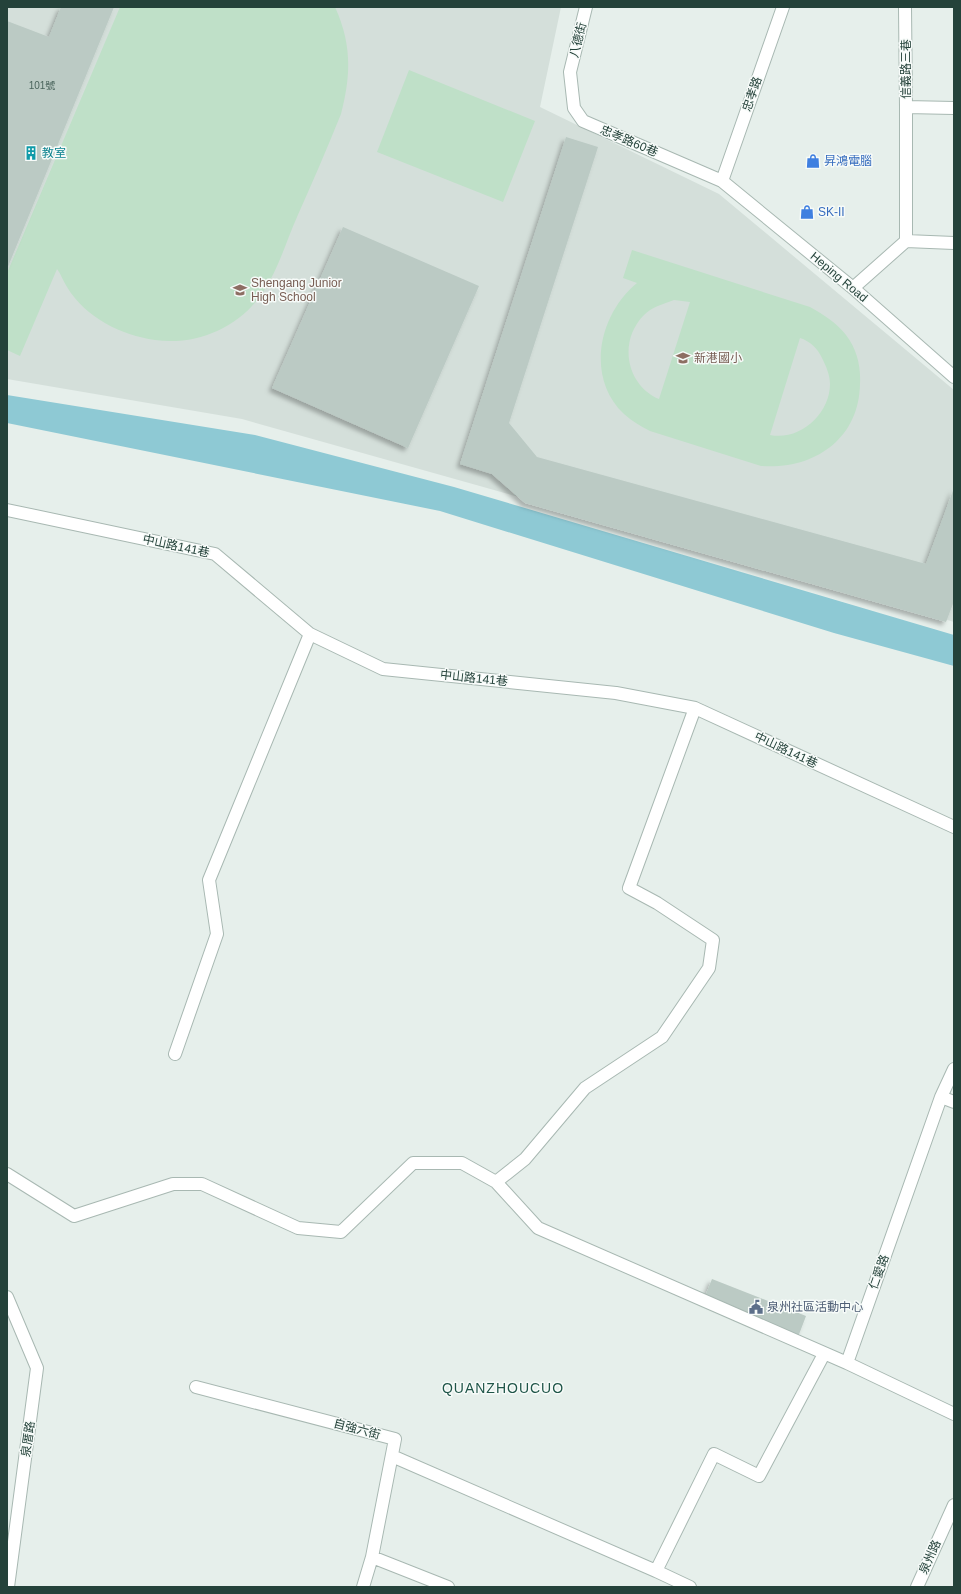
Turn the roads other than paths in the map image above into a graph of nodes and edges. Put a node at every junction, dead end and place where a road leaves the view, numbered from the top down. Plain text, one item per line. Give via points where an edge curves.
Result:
1 (586, 7) edge
2 (783, 7) edge
3 (905, 7) edge
4 (570, 72) joint
5 (906, 107) junction
6 (954, 108) edge
7 (722, 181) junction
8 (906, 241) junction
9 (954, 243) edge
10 (853, 288) junction
11 (954, 377) edge
12 (7, 510) edge
13 (310, 634) junction
14 (695, 708) junction
15 (954, 827) edge
16 (175, 1054) dead end
17 (954, 1069) edge
18 (941, 1097) junction
19 (954, 1102) edge
20 (7, 1174) edge
21 (496, 1182) junction
22 (7, 1297) edge
23 (824, 1354) junction
24 (846, 1363) junction
25 (196, 1387) dead end
26 (954, 1414) edge
27 (392, 1456) junction
28 (954, 1505) edge
29 (372, 1557) junction
30 (656, 1571) junction
31 (8, 1587) edge
32 (363, 1587) edge
33 (448, 1587) edge
34 (690, 1587) edge
35 (917, 1587) edge

1 - 4 street, 八德街
2 - 7 street, 忠孝路
3 - 5 street, 信義路三巷
4 - 7 street, 忠孝路60巷 via 574,108 583,121
5 - 6 street, 信義路三巷
5 - 8 street
7 - 10 street, Heping Road
8 - 9 street
8 - 10 street
10 - 11 street, Heping Road
12 - 13 street, 中山路141巷 via 215,554
13 - 14 street, 中山路141巷 via 383,668 616,693
13 - 16 street via 209,880 217,934
14 - 15 street, 中山路141巷
14 - 21 street via 628,888 657,903 713,940 709,968 662,1037 586,1088 525,1158
17 - 18 street, 仁愛路
18 - 19 street
18 - 24 street, 仁愛路
20 - 21 street via 74,1216 173,1184 202,1184 298,1228 341,1232 413,1163 462,1163
21 - 23 street via 538,1228
22 - 31 street, 泉厝路 via 37,1368
23 - 24 street
23 - 30 street via 758,1476 714,1454
24 - 26 street
25 - 27 street, 自強六街 via 395,1439
27 - 29 street, 自強六街
27 - 30 street
28 - 35 street, 泉州路
29 - 32 street, 自強六街
29 - 33 street
30 - 34 street

